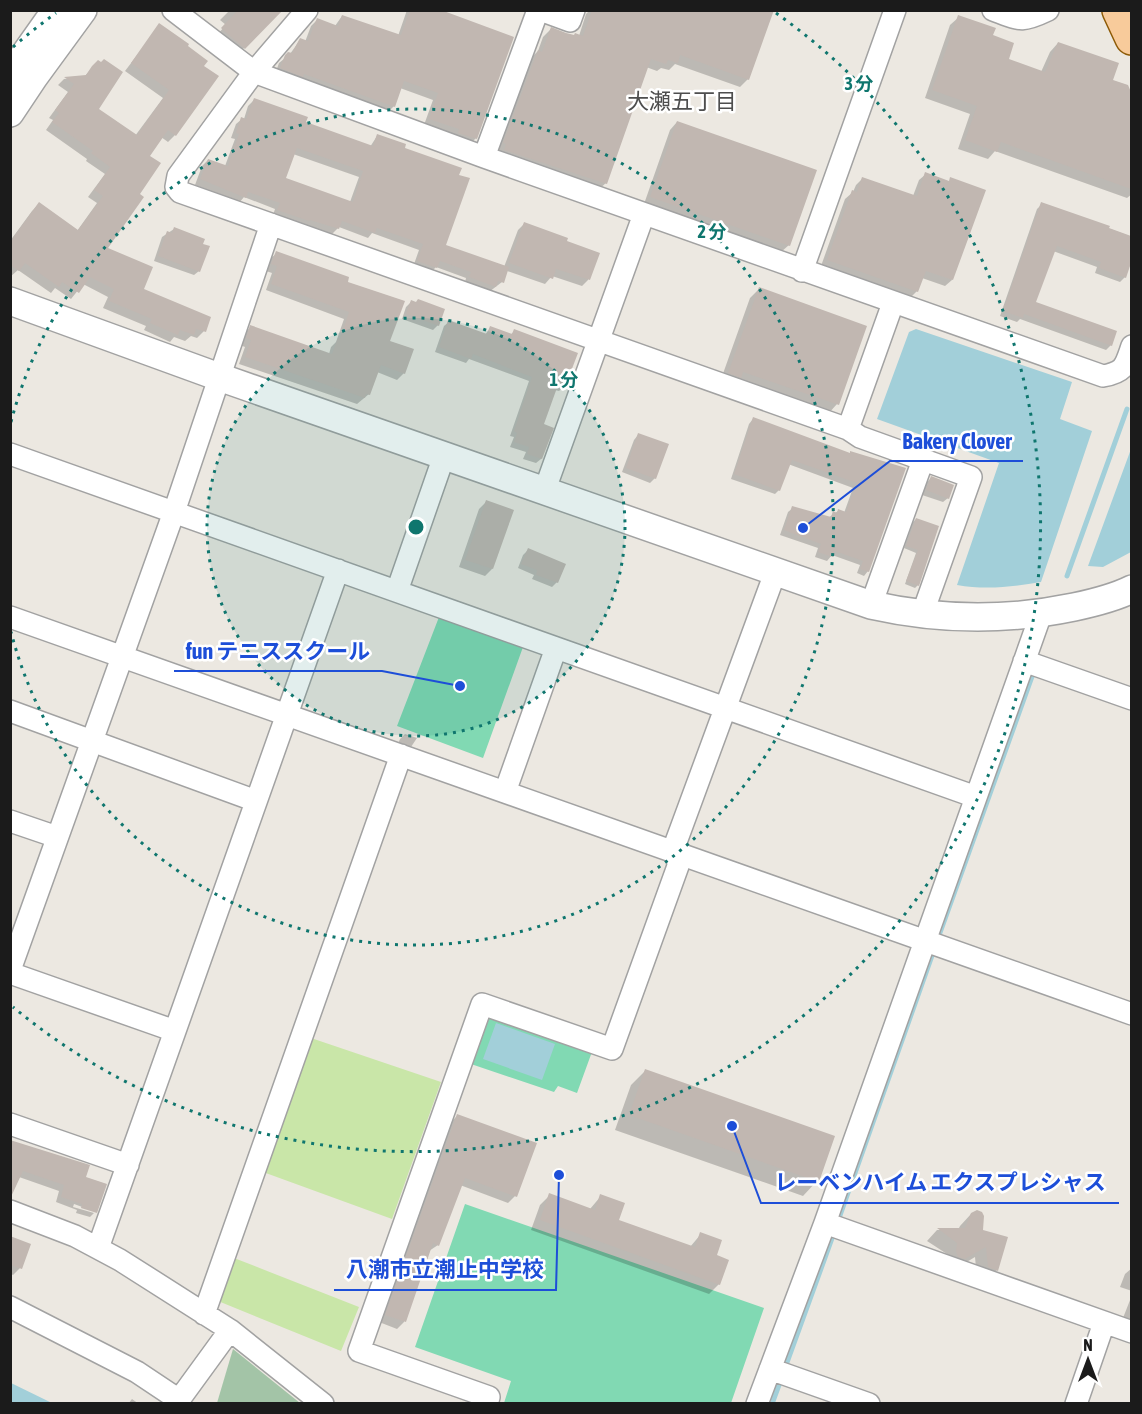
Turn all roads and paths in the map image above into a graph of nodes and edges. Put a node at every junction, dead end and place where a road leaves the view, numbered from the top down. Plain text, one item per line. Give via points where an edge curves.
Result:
1 (56, 10) edge
2 (83, 10) edge
3 (173, 10) edge
4 (307, 10) edge
5 (539, 10) edge
6 (574, 10) edge
7 (895, 10) edge
8 (993, 10) edge
9 (1048, 10) edge
10 (1119, 10) edge
11 (1131, 38) edge
12 (254, 72) junction
13 (10, 75) edge
14 (10, 113) edge
15 (484, 158) junction
16 (644, 214) junction
17 (271, 224) junction
18 (802, 271) junction
19 (10, 301) edge
20 (893, 303) junction
21 (598, 340) junction
22 (1131, 346) edge
23 (219, 377) junction
24 (848, 429) junction
25 (10, 454) edge
26 (444, 456) junction
27 (923, 460) junction
28 (544, 492) junction
29 (174, 512) junction
30 (338, 570) junction
31 (775, 573) junction
32 (1131, 589) edge
33 (397, 591) junction
34 (871, 605) junction
35 (1041, 614) junction
36 (922, 615) junction
37 (10, 617) edge
38 (556, 648) junction
39 (122, 656) junction
40 (1024, 661) junction
41 (1131, 699) edge
42 (725, 708) junction
43 (10, 711) edge
44 (286, 716) junction
45 (93, 741) junction
46 (402, 755) junction
47 (505, 792) junction
48 (975, 797) junction
49 (256, 801) junction
50 (10, 821) edge
51 (57, 837) junction
52 (677, 852) junction
53 (19, 924) edge
54 (933, 943) junction
55 (10, 972) edge
56 (1131, 1014) edge
57 (175, 1031) junction
58 (10, 1124) edge
59 (128, 1165) junction
60 (10, 1211) edge
61 (835, 1226) junction
62 (98, 1248) junction
63 (10, 1306) edge
64 (204, 1314) junction
65 (1104, 1323) junction
66 (230, 1330) junction
67 (1131, 1332) edge
68 (770, 1369) junction
69 (322, 1404) edge
70 (487, 1404) edge
71 (757, 1404) edge
72 (868, 1404) edge
73 (1077, 1404) edge

1 - 13 street
2 - 14 street
3 - 12 street
4 - 12 street
5 - 6 street via 570,21
5 - 15 street
7 - 18 street
8 - 9 street via 1020,20
10 - 11 main road
12 - 15 street
12 - 17 street via 178,176 176,187 180,192
15 - 16 street
16 - 18 street
16 - 21 street
17 - 21 street
17 - 23 street
18 - 20 street
19 - 23 street
20 - 22 street via 1102,376 1124,368
20 - 24 street
21 - 24 street
21 - 28 street
23 - 26 street
23 - 29 street
24 - 27 street
25 - 29 street
26 - 28 street
26 - 33 street
27 - 34 street
27 - 36 street via 970,477
28 - 31 street
29 - 30 street
29 - 39 street
30 - 33 street
30 - 44 street
31 - 34 street
31 - 42 street
32 - 35 street
33 - 38 street
34 - 36 street
35 - 36 street
35 - 40 street
37 - 39 street
38 - 42 street
38 - 47 street
39 - 44 street
39 - 45 street
40 - 41 street
40 - 48 street
42 - 48 street
42 - 52 street via 676,842
43 - 45 street
44 - 46 street
44 - 49 street
45 - 49 street
45 - 51 street
46 - 47 street
46 - 64 street
47 - 52 street
48 - 54 street
49 - 57 street
50 - 51 street
51 - 53 street
52 - 54 street
52 - 70 street via 678,866 612,1049 482,1004 359,1350 489,1397
53 - 55 street
54 - 56 street
54 - 61 street
55 - 57 street
57 - 59 street
58 - 59 street
59 - 62 street
60 - 62 street
61 - 65 street
61 - 68 street
62 - 64 street
63 - 66 street via 136,1372 179,1400
64 - 66 street
65 - 67 street
65 - 73 street
66 - 69 street
68 - 71 street
68 - 72 street

